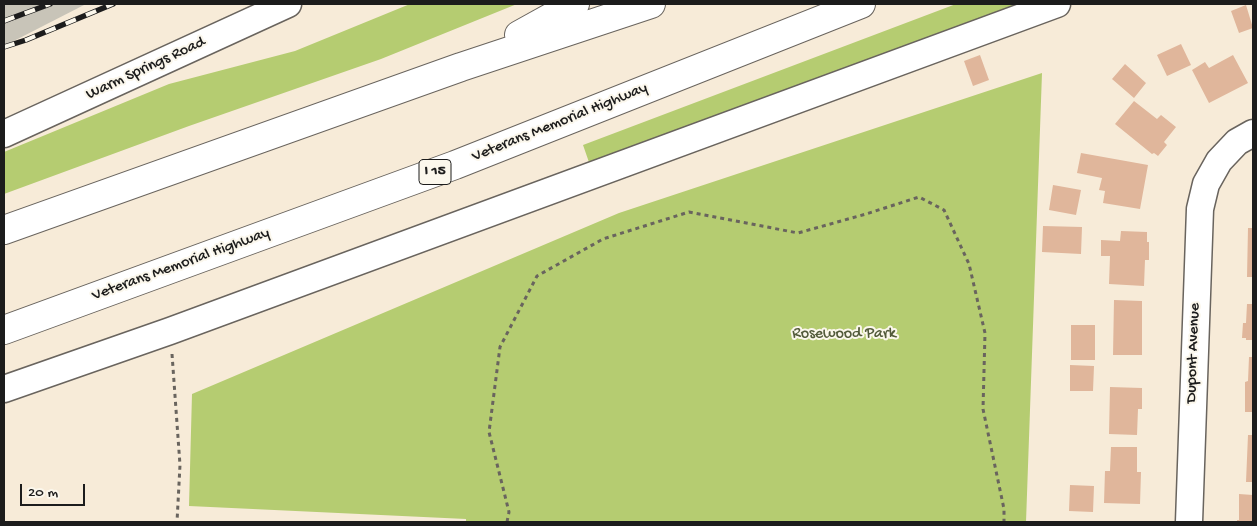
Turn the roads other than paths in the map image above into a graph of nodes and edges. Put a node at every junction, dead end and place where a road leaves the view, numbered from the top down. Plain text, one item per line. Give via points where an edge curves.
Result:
1 (288, 4) edge
2 (575, 4) edge
3 (651, 4) edge
4 (861, 4) edge
5 (1057, 4) edge
6 (461, 68) junction
7 (1253, 132) edge
8 (4, 134) edge
9 (4, 230) edge
10 (4, 330) edge
11 (4, 389) edge
12 (1189, 522) edge

1 - 8 street, Warm Springs Road
2 - 6 highway
3 - 6 highway
4 - 10 highway, Veterans Memorial Highway / I 15 via 455,164
5 - 11 street via 170,331
6 - 9 highway
7 - 12 street, Dupont Avenue via 1227,151 1211,172 1202,196

